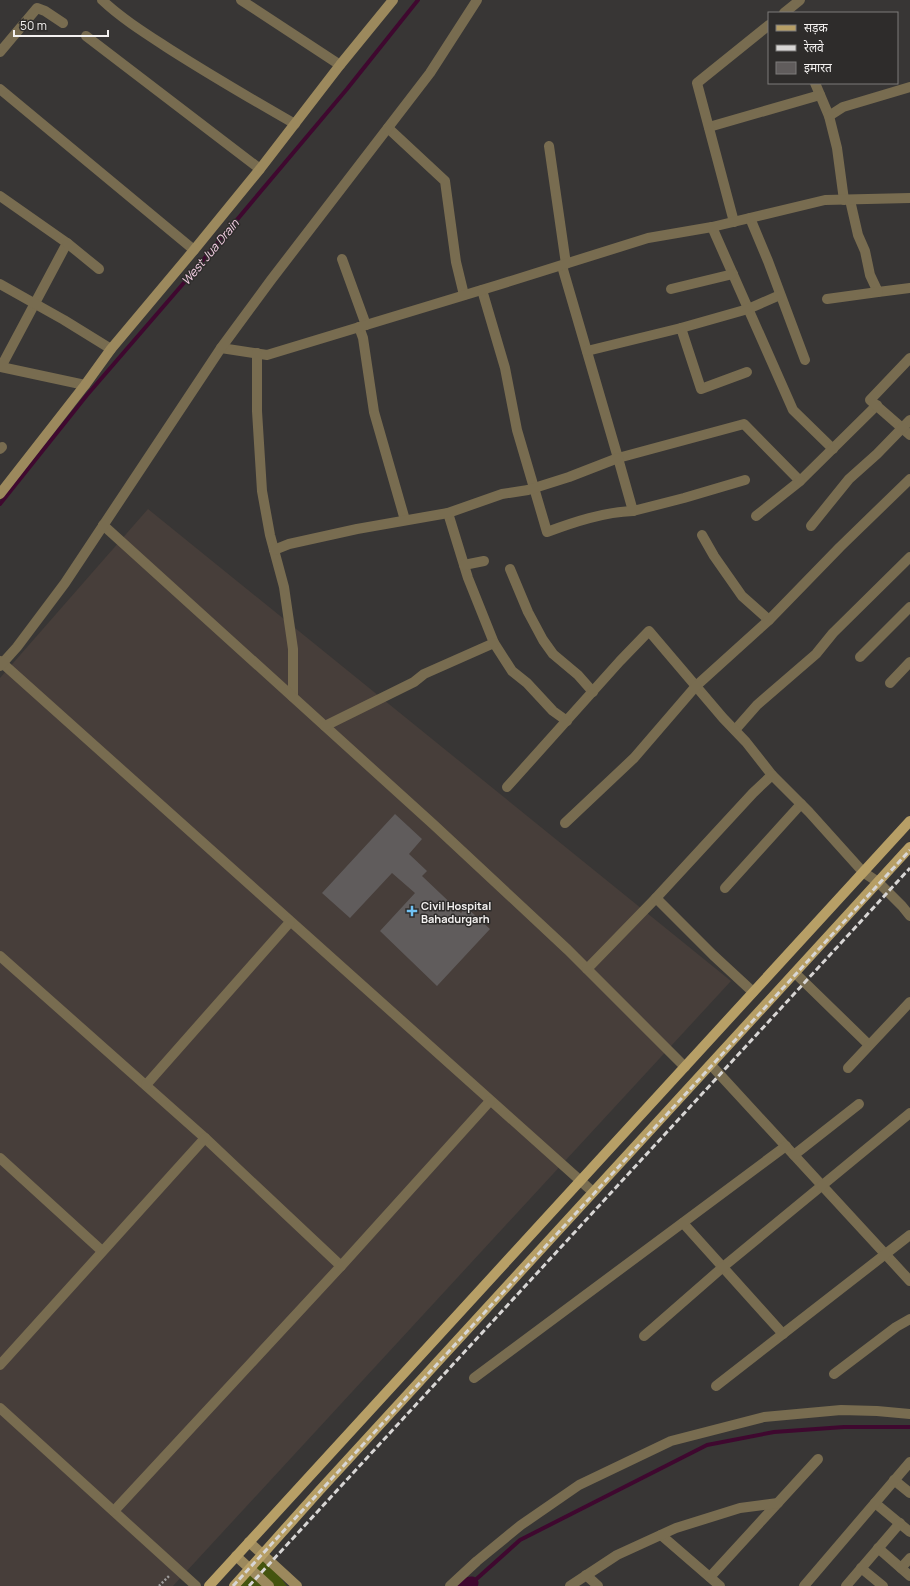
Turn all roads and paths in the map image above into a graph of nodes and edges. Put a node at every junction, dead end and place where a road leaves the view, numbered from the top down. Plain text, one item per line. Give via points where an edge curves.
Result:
1 (102, 0) edge
2 (241, 0) edge
3 (393, 0) edge
4 (477, 0) edge
5 (800, 0) edge
6 (785, 12) edge
7 (63, 23) dead end
8 (768, 26) edge
9 (86, 36) dead end
10 (0, 52) edge
11 (340, 65) junction
12 (815, 84) edge
13 (910, 87) edge
14 (0, 89) edge
15 (820, 95) junction
16 (829, 116) junction
17 (295, 124) junction
18 (709, 127) junction
19 (388, 128) junction
20 (549, 146) dead end
21 (260, 169) junction
22 (0, 196) edge
23 (910, 198) edge
24 (847, 200) junction
25 (750, 218) junction
26 (734, 222) junction
27 (712, 227) junction
28 (67, 243) junction
29 (194, 250) junction
30 (342, 259) dead end
31 (564, 265) junction
32 (99, 269) dead end
33 (732, 274) junction
34 (0, 284) edge
35 (910, 288) edge
36 (671, 289) dead end
37 (482, 290) junction
38 (878, 292) junction
39 (464, 295) junction
40 (780, 295) junction
41 (827, 300) dead end
42 (34, 304) junction
43 (748, 309) junction
44 (363, 326) junction
45 (680, 328) junction
46 (221, 348) junction
47 (111, 349) junction
48 (587, 351) junction
49 (256, 353) junction
50 (910, 358) edge
51 (805, 360) dead end
52 (1, 367) edge
53 (747, 372) dead end
54 (85, 385) junction
55 (877, 406) junction
56 (910, 420) edge
57 (902, 428) junction
58 (910, 435) edge
59 (833, 449) junction
60 (618, 458) junction
61 (910, 479) edge
62 (745, 480) dead end
63 (800, 481) junction
64 (534, 488) junction
65 (0, 494) edge
66 (633, 511) junction
67 (448, 513) junction
68 (756, 516) dead end
69 (405, 520) junction
70 (103, 525) junction
71 (811, 526) dead end
72 (702, 535) dead end
73 (274, 550) junction
74 (910, 557) edge
75 (484, 561) dead end
76 (464, 565) junction
77 (510, 569) dead end
78 (910, 607) edge
79 (769, 620) junction
80 (494, 643) junction
81 (860, 657) dead end
82 (910, 662) edge
83 (1, 664) edge
84 (890, 683) dead end
85 (696, 686) junction
86 (592, 692) junction
87 (293, 697) junction
88 (567, 721) junction
89 (325, 726) junction
90 (735, 730) junction
91 (772, 775) junction
92 (507, 787) dead end
93 (801, 804) junction
94 (910, 821) edge
95 (565, 823) dead end
96 (910, 847) edge
97 (864, 872) junction
98 (878, 882) junction
99 (725, 888) dead end
100 (656, 898) junction
101 (910, 916) edge
102 (290, 922) junction
103 (0, 956) edge
104 (587, 969) junction
105 (795, 973) junction
106 (753, 992) junction
107 (910, 1002) edge
108 (869, 1045) junction
109 (711, 1065) junction
110 (684, 1067) junction
111 (848, 1068) dead end
112 (146, 1085) junction
113 (490, 1101) junction
114 (859, 1104) dead end
115 (910, 1113) edge
116 (205, 1138) junction
117 (786, 1146) junction
118 (794, 1155) junction
119 (0, 1158) edge
120 (580, 1180) junction
121 (822, 1186) junction
122 (593, 1192) junction
123 (683, 1223) junction
124 (910, 1235) edge
125 (102, 1252) junction
126 (886, 1254) junction
127 (341, 1266) junction
128 (723, 1267) junction
129 (910, 1281) edge
130 (910, 1319) edge
131 (783, 1334) junction
132 (644, 1336) dead end
133 (0, 1365) edge
134 (834, 1374) dead end
135 (474, 1378) dead end
136 (716, 1386) dead end
137 (0, 1408) edge
138 (910, 1414) edge
139 (818, 1459) dead end
140 (910, 1462) edge
141 (894, 1480) junction
142 (910, 1493) edge
143 (778, 1503) junction
144 (875, 1503) junction
145 (114, 1511) junction
146 (900, 1523) junction
147 (910, 1532) edge
148 (662, 1535) junction
149 (249, 1542) junction
150 (878, 1548) junction
151 (262, 1554) junction
152 (236, 1556) junction
153 (910, 1558) edge
154 (250, 1568) junction
155 (861, 1568) junction
156 (901, 1568) junction
157 (586, 1576) junction
158 (910, 1576) edge
159 (710, 1577) junction
160 (451, 1585) edge
161 (196, 1586) edge
162 (209, 1586) edge
163 (234, 1586) edge
164 (269, 1586) edge
165 (297, 1586) edge
166 (570, 1586) edge
167 (598, 1586) edge
168 (720, 1586) edge
169 (804, 1586) edge
170 (846, 1586) edge
171 (882, 1586) edge

1 - 17 street via 184,58
2 - 11 street
3 - 11 main road
4 - 19 street via 430,73
5 - 6 street
7 - 10 street via 37,8
8 - 18 street via 697,83
9 - 21 street
11 - 17 main road
12 - 15 street
13 - 16 street via 843,107
14 - 29 street
15 - 16 street
15 - 18 street
16 - 24 street
17 - 21 main road
18 - 26 street
19 - 39 street via 445,181 456,262
19 - 46 street
20 - 31 street
21 - 29 main road
22 - 28 street
23 - 24 street
24 - 25 street via 825,200
24 - 38 street via 865,251 870,275
25 - 26 street
25 - 40 street
26 - 27 street
27 - 31 street via 648,238
27 - 33 street
28 - 32 street
28 - 42 street
29 - 47 main road
30 - 44 street
31 - 37 street
31 - 48 street
33 - 36 street
33 - 43 street
34 - 42 street
35 - 38 street
37 - 39 street
37 - 64 street
38 - 41 street
39 - 44 street
40 - 43 street
40 - 51 street
42 - 47 street
42 - 52 street
43 - 45 street
43 - 59 street via 793,410
44 - 49 street via 267,355
44 - 69 street via 374,412
45 - 48 street
45 - 53 street via 701,389
46 - 49 street
46 - 70 street
47 - 54 main road
48 - 60 street
49 - 73 street via 262,491
50 - 55 street via 870,400
52 - 54 street
54 - 65 main road
55 - 57 street
55 - 59 street
56 - 57 street
57 - 58 street
57 - 71 street via 849,479
59 - 63 street
60 - 63 street via 744,424
60 - 64 street
60 - 66 street
61 - 79 street
62 - 66 street
63 - 68 street
64 - 66 street via 547,532 595,517
64 - 67 street via 502,494
67 - 69 street
67 - 76 street
69 - 73 street via 289,544
70 - 83 street via 65,584
70 - 87 street
72 - 79 street via 742,596
73 - 87 street via 284,587 293,649
74 - 90 street via 833,633 816,654 756,705
75 - 76 street
76 - 80 street
77 - 86 street via 543,640 553,654 578,675
78 - 81 street
79 - 85 street
80 - 88 street via 512,671
80 - 89 street via 424,674 414,682
82 - 84 street
83 - 102 street
85 - 86 street via 649,632
85 - 90 street
85 - 95 street via 634,758
86 - 88 street
87 - 89 street
88 - 92 street
89 - 104 street
90 - 91 street
91 - 93 street
91 - 100 street via 752,793
93 - 97 street
93 - 99 street
94 - 97 main road
96 - 98 main road
97 - 98 street
97 - 106 main road
98 - 101 street
98 - 105 main road
100 - 104 street
100 - 106 street
102 - 112 street
102 - 113 street
103 - 112 street
104 - 110 street
105 - 108 street
105 - 109 main road
106 - 110 main road
107 - 108 street
108 - 111 street
109 - 117 street
109 - 122 main road
110 - 120 main road
112 - 116 street
113 - 120 street
113 - 127 street
114 - 118 street
115 - 121 street
116 - 125 street
116 - 127 street
117 - 118 street
117 - 123 street
118 - 121 street
119 - 125 street
120 - 122 street
120 - 149 main road
121 - 126 street
121 - 128 street
122 - 151 main road
123 - 128 street
123 - 135 street
124 - 126 street
125 - 133 street
126 - 129 street
126 - 131 street
127 - 145 street
128 - 131 street
128 - 132 street
130 - 134 street
131 - 136 street
137 - 145 street
138 - 160 street via 841,1410 764,1417 671,1441 579,1485 521,1525
139 - 143 street
140 - 141 street
141 - 142 street
141 - 144 street
143 - 148 street via 740,1508 676,1528
143 - 159 street
144 - 146 street
144 - 169 street
145 - 161 street
146 - 147 street
146 - 150 street
148 - 157 street via 617,1555
148 - 159 street
149 - 151 main road
149 - 152 main road
150 - 155 street
150 - 156 street
151 - 154 main road
151 - 165 main road
152 - 154 main road
152 - 162 main road
153 - 156 street
154 - 163 main road
154 - 164 main road
155 - 170 street
155 - 171 street
156 - 158 street
157 - 166 street
157 - 167 street
159 - 168 street

